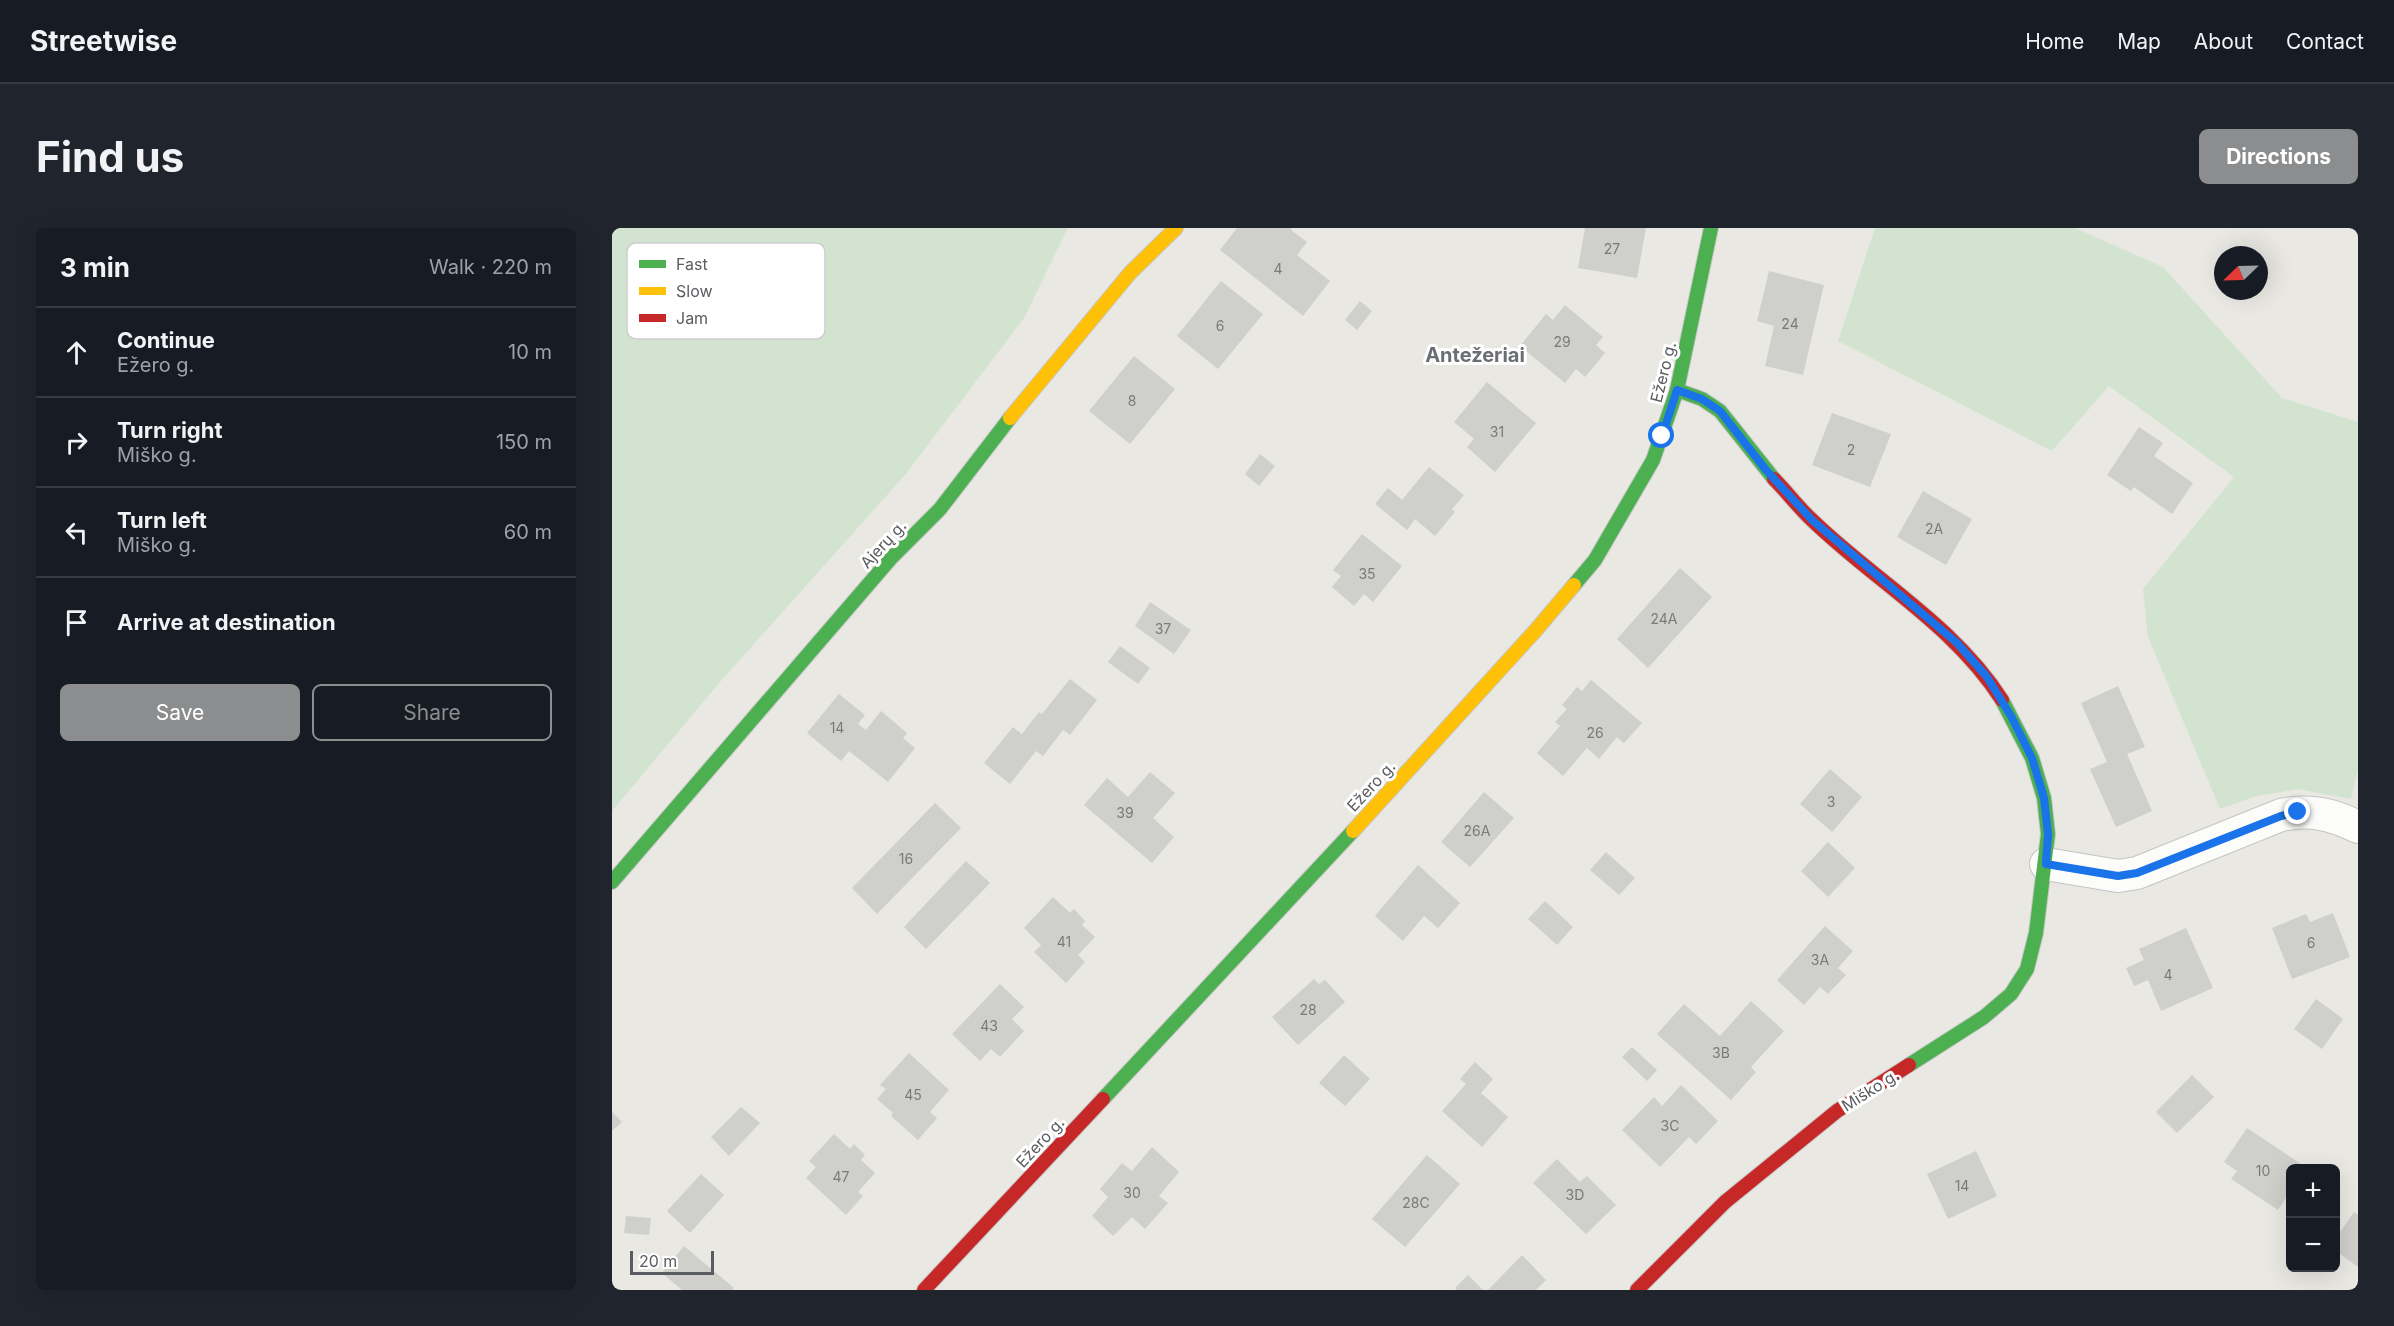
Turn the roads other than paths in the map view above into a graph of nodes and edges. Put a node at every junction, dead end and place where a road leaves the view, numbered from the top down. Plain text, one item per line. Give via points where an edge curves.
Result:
1 (1176, 228) edge
2 (1711, 228) edge
3 (1677, 390) junction
4 (2358, 828) edge
5 (2046, 864) junction
6 (612, 882) edge
7 (924, 1290) edge
8 (1637, 1290) edge

1 - 6 street, Ajerų g. via 1130,273 1034,387 940,509 892,557
2 - 3 street, Ežero g.
3 - 5 street, Miško g. via 1720,411 1812,520 1957,643 1987,677 2032,758 2044,798
3 - 7 street, Ežero g. via 1653,460 1594,560 1573,586 1407,773
4 - 5 street via 2320,813 2298,812 2137,873 2118,876
5 - 8 street, Miško g. via 2027,969 2011,994 1984,1017 1837,1111 1725,1202

